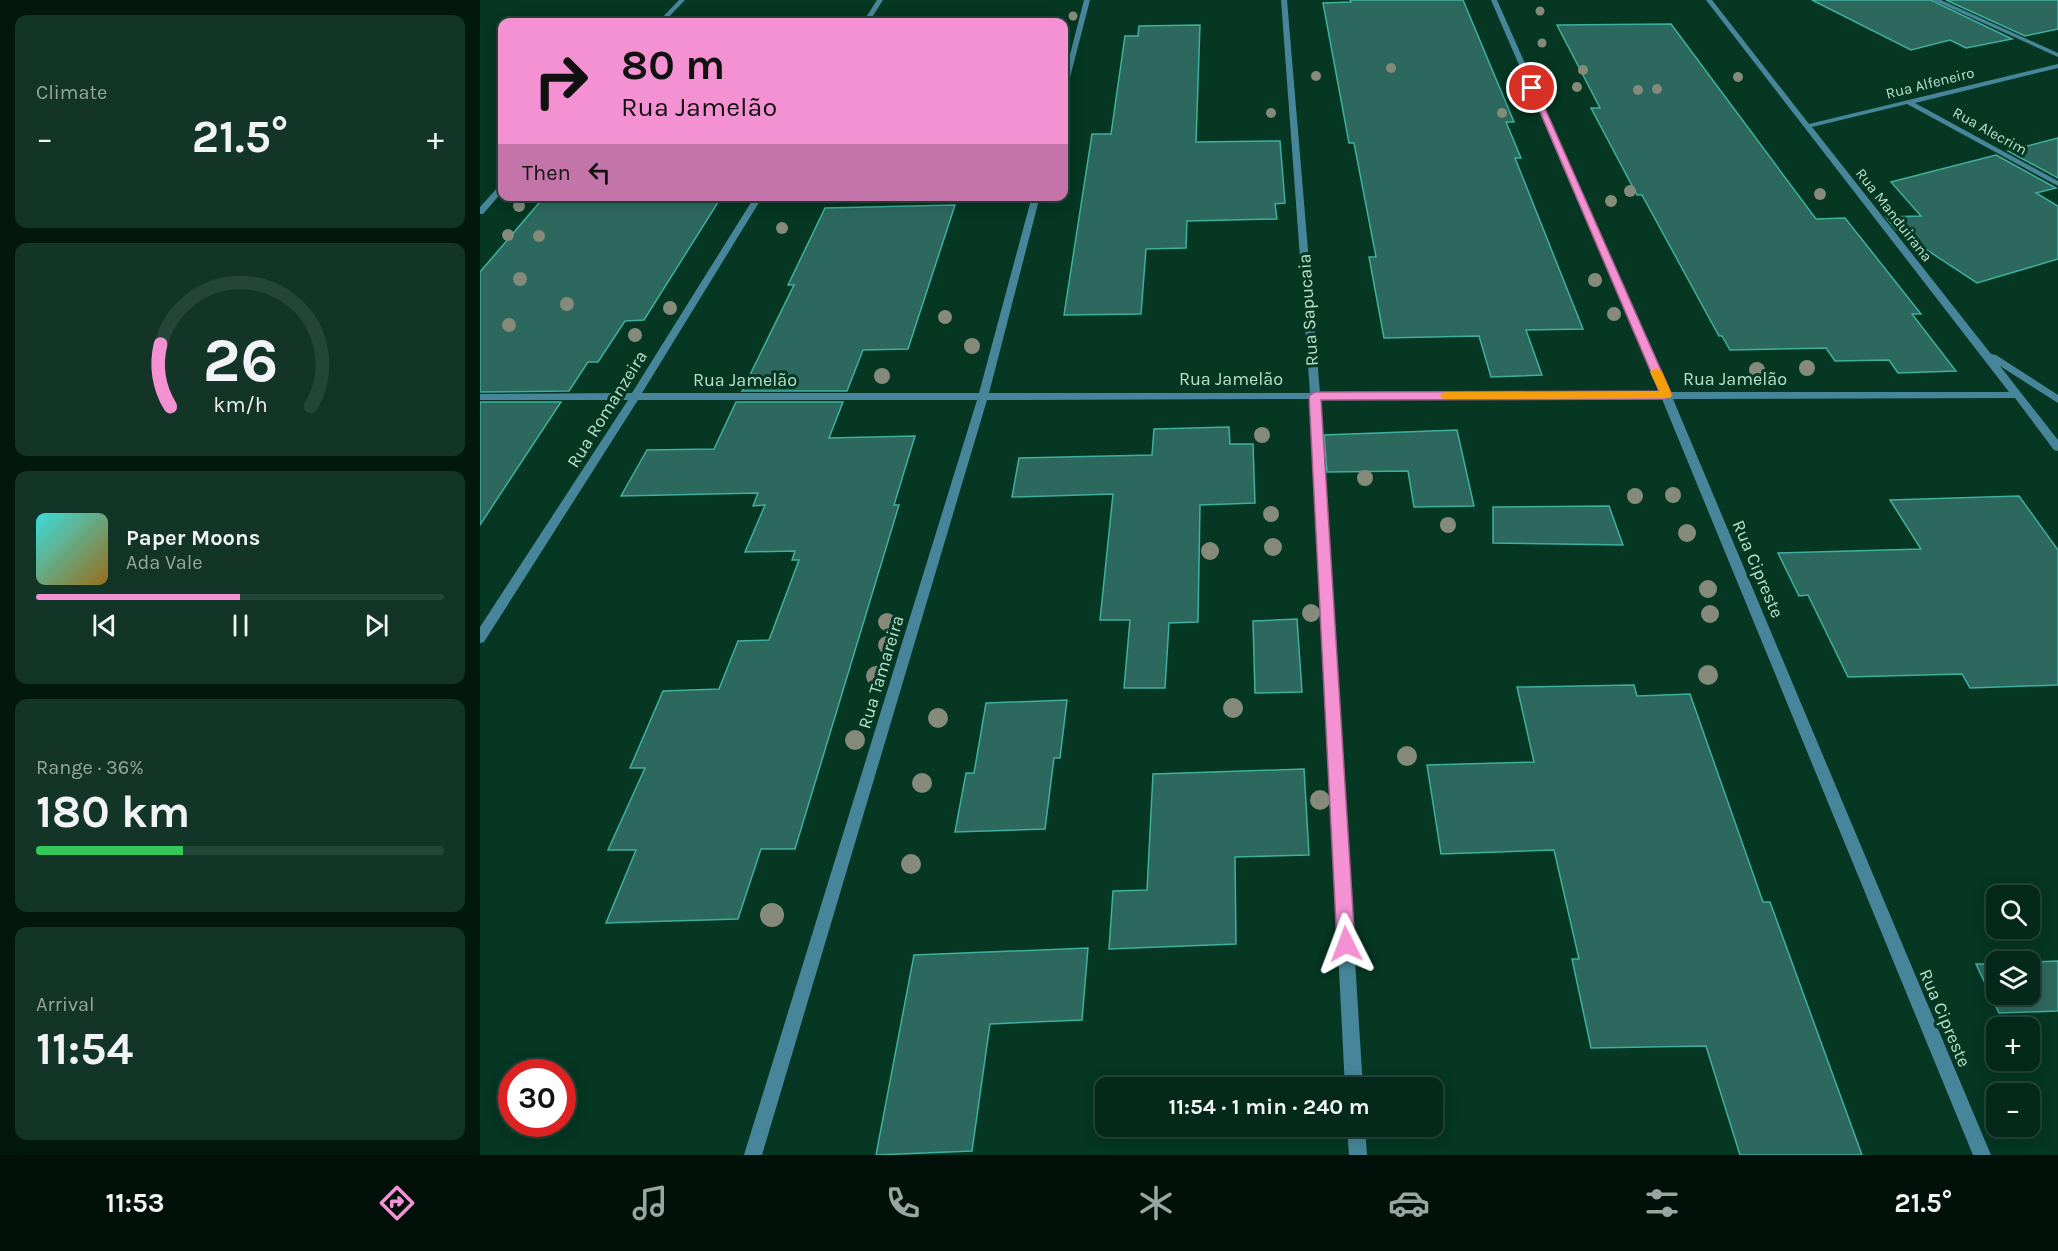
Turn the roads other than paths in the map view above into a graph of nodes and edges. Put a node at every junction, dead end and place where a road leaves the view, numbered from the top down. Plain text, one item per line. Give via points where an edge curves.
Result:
1 (682, 0) edge
2 (880, 0) edge
3 (1087, 0) edge
4 (1284, 0) edge
5 (1494, 0) edge
6 (1709, 0) edge
7 (1936, 0) edge
8 (665, 18) edge
9 (869, 18) edge
10 (2058, 55) edge
11 (2058, 66) edge
12 (1068, 74) edge
13 (1908, 102) junction
14 (1809, 126) junction
15 (2058, 184) edge
16 (498, 192) edge
17 (756, 201) edge
18 (1035, 201) edge
19 (480, 212) edge
20 (1982, 350) junction
21 (1666, 395) junction
22 (2018, 395) junction
23 (983, 396) junction
24 (1315, 396) junction
25 (480, 397) edge
26 (635, 397) junction
27 (2058, 400) edge
28 (2058, 447) edge
29 (480, 638) edge
30 (1353, 1077) edge
31 (1357, 1137) edge
32 (753, 1155) edge
33 (1358, 1155) edge
34 (1982, 1155) edge

1 - 8 street
2 - 9 street
3 - 12 street
4 - 24 street, Rua Sapucaia
5 - 21 street, Rua Cipreste
6 - 14 street, Rua Manduirana
7 - 10 street
11 - 13 street, Rua Alfeneiro
13 - 14 street, Rua Alfeneiro
13 - 15 street, Rua Alecrim
14 - 20 street, Rua Manduirana
16 - 19 street
17 - 26 street, Rua Romanzeira
18 - 23 street, Rua Tamareira
20 - 22 street, Rua Manduirana
20 - 27 street
21 - 22 street, Rua Jamelão
21 - 24 street, Rua Jamelão
21 - 34 street, Rua Cipreste
22 - 28 street, Rua Manduirana
23 - 24 street, Rua Jamelão
23 - 26 street, Rua Jamelão
23 - 32 street, Rua Tamareira
24 - 30 street, Rua Sapucaia
25 - 26 street, Rua Jamelão
26 - 29 street, Rua Romanzeira
31 - 33 street

